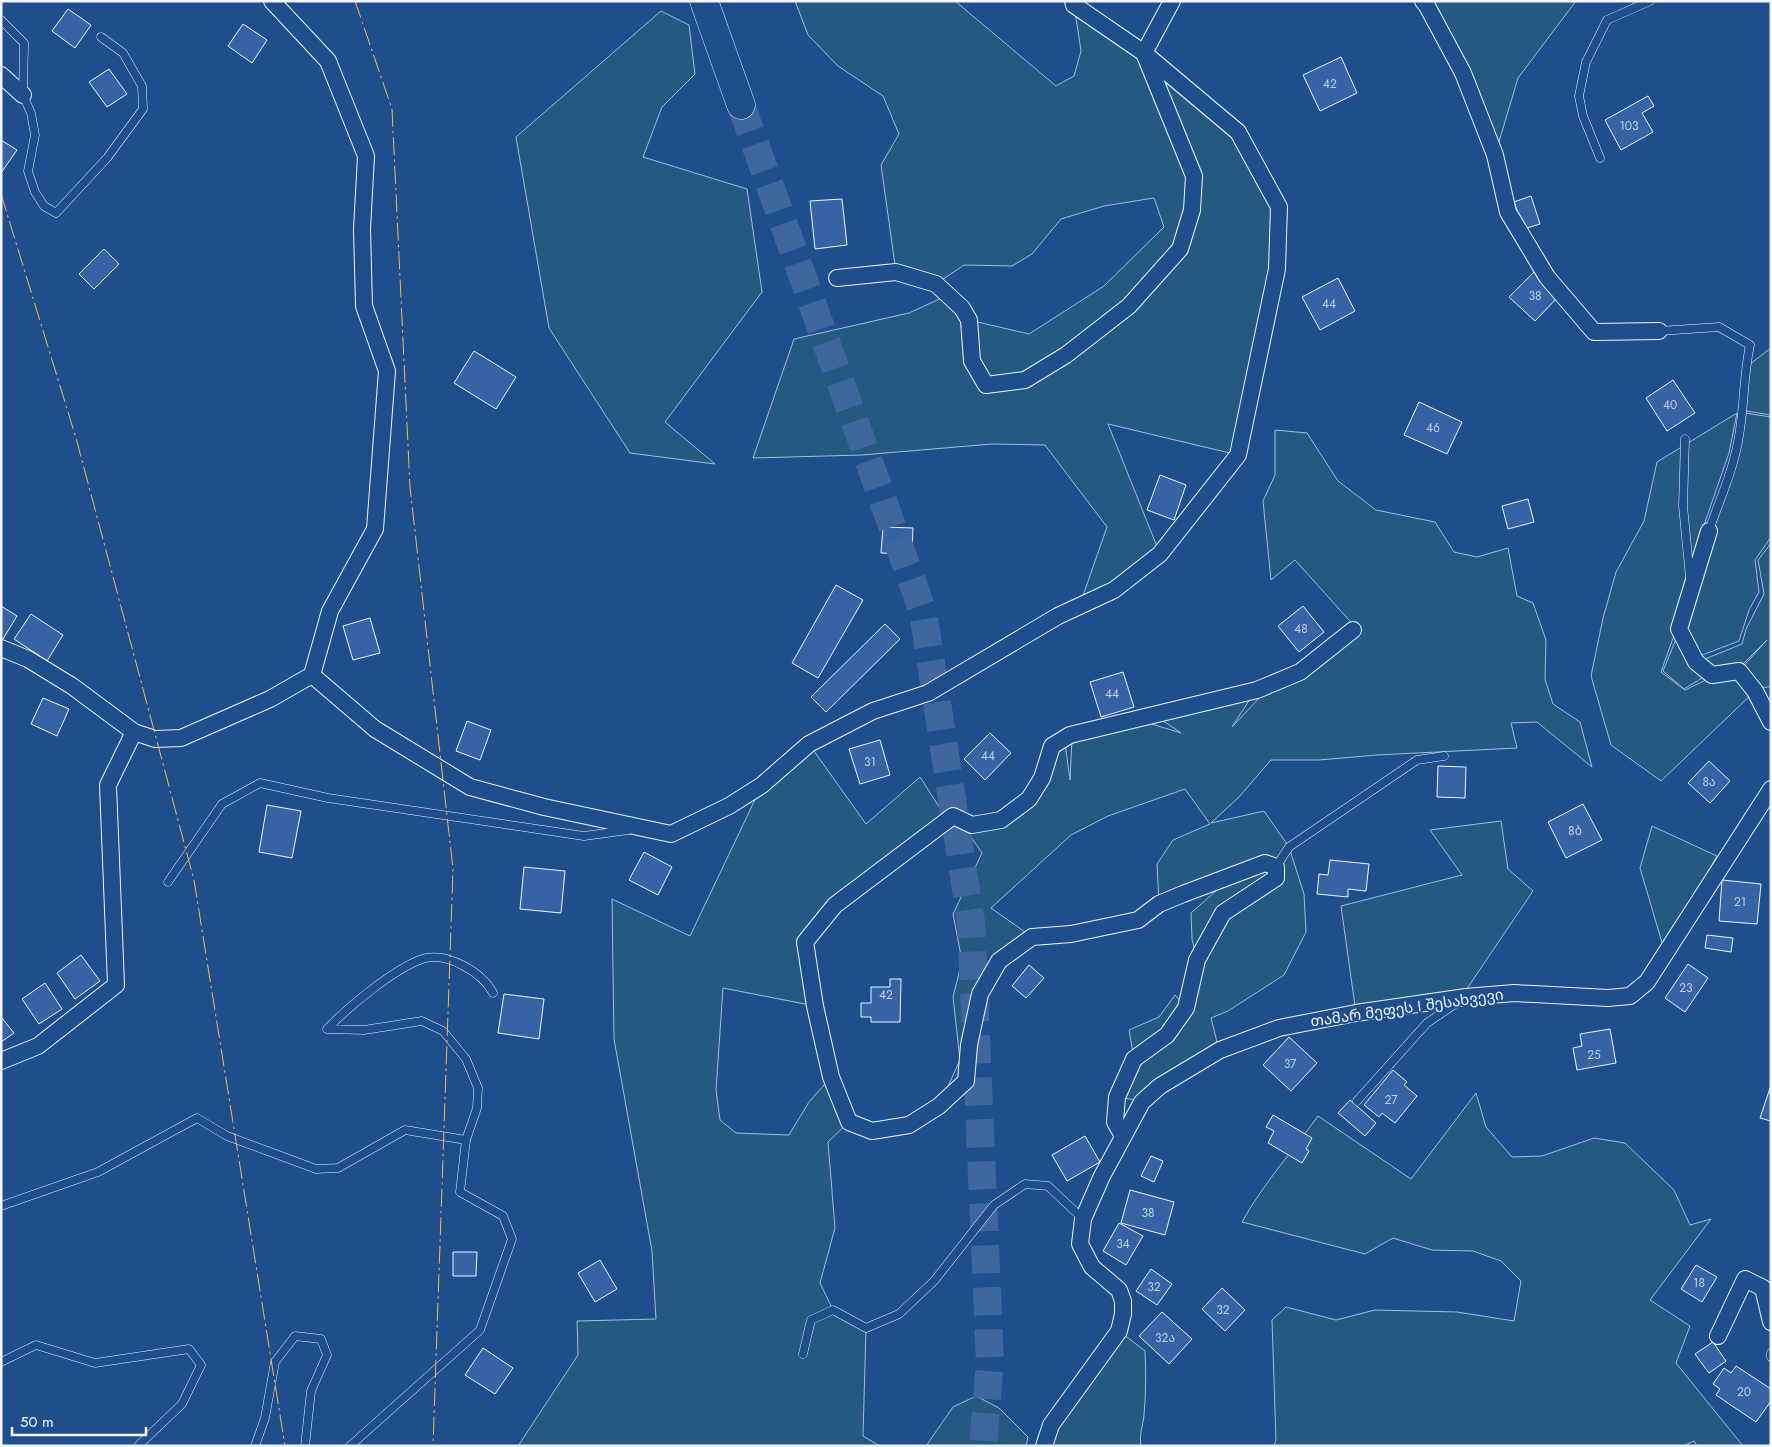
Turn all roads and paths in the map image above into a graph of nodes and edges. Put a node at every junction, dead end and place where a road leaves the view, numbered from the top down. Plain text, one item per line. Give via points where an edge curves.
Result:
1 (272, 1) edge
2 (704, 1) edge
3 (1073, 1) edge
4 (1172, 1) edge
5 (1423, 1) edge
6 (1650, 1) edge
7 (1, 20) edge
8 (101, 37) dead end
9 (1144, 53) junction
10 (1, 75) edge
11 (23, 95) junction
12 (741, 105) tunnel mouth
13 (1600, 158) dead end
14 (838, 278) dead end
15 (1659, 331) joint
16 (1685, 439) dead end
17 (1709, 531) joint
18 (1691, 588) junction
19 (1353, 630) dead end
20 (1, 648) edge
21 (312, 675) junction
22 (1771, 722) edge
23 (134, 732) junction
24 (1444, 756) dead end
25 (1771, 789) edge
26 (642, 828) junction
27 (1276, 867) junction
28 (168, 882) dead end
29 (492, 994) dead end
30 (1466, 997) junction
31 (1, 1061) edge
32 (1358, 1101) dead end
33 (1123, 1136) junction
34 (466, 1140) junction
35 (1, 1206) edge
36 (1083, 1219) junction
37 (1771, 1322) edge
38 (1718, 1336) dead end
39 (1771, 1353) edge
40 (803, 1354) dead end
41 (1771, 1357) edge
42 (1, 1362) edge
43 (138, 1446) edge
44 (255, 1446) edge
45 (305, 1446) edge
46 (350, 1446) edge
47 (1044, 1446) edge

1 - 21 street via 328,61 366,156 362,229 364,306 387,371 375,529 330,612
2 - 12 highway
3 - 9 street via 1074,5
4 - 9 street
5 - 15 street via 1463,73 1495,155 1508,212 1547,277 1594,332
6 - 13 lane via 1607,20 1586,62 1579,96 1583,116
7 - 11 lane via 24,43
8 - 11 lane via 123,53 142,86 143,109 107,158 56,213 44,206 28,171 35,135
9 - 14 street via 1194,176 1192,210 1180,249 1129,306 1066,354 1025,380 986,385 972,362 969,320 962,308 936,284 896,272
9 - 26 street via 1238,132 1279,207 1277,269 1238,455 1160,554 1114,590 1058,616 928,693 873,711 809,744 762,785 729,806 671,834
10 - 11 street
15 - 17 lane via 1720,327 1750,345 1735,455
16 - 18 lane via 1683,506
17 - 18 street
18 - 22 street via 1679,629 1696,662 1712,675 1739,671 1755,691
19 - 27 street via 1300,672 1257,690 1070,735 1052,746 1042,778 1029,799 1001,820 972,825 953,816 834,906 805,942 831,1077 849,1122 872,1131 909,1125 939,1106 966,1081 969,1045 980,994 1000,961 1032,937 1070,934 1138,920 1159,904 1228,876 1266,863
20 - 23 street via 28,659 72,686
21 - 23 street via 270,698 181,738 155,739
21 - 26 street via 375,729 470,787
23 - 31 street via 108,785 116,985 38,1046
24 - 27 lane via 1418,760 1288,847
25 - 30 street, თამარ მეფეს I შესახვევი via 1647,982 1630,996 1608,998 1514,993
26 - 28 lane via 584,836 328,798 260,783 222,804
27 - 33 street via 1276,878 1224,913 1197,960 1186,1008 1167,1035 1134,1059 1117,1098 1115,1122
29 - 34 lane via 487,982 456,960 424,958 342,1013 327,1029 364,1030 422,1021 443,1031 466,1059 478,1088 477,1108
30 - 32 lane via 1427,1022
30 - 33 street, თამარ მეფეს I შესახვევი via 1279,1028 1220,1050 1160,1086 1142,1102
33 - 36 street, თამარ მეფეს I შესახვევი
34 - 35 lane via 405,1130 338,1168 316,1168 227,1136 197,1118 98,1172
34 - 46 lane via 460,1192 503,1216 512,1239 480,1330
36 - 40 lane via 1048,1186 1025,1184 994,1205 934,1281 899,1314 866,1328 832,1310 811,1320
36 - 47 street, თამარ მეფეს I შესახვევი via 1080,1244 1092,1267 1119,1290 1123,1314 1119,1331 1066,1402 1051,1425
37 - 38 street via 1763,1288 1745,1279
39 - 41 lane
42 - 43 lane via 36,1346 95,1363 189,1349 201,1365 182,1404
44 - 45 lane via 265,1418 275,1362 295,1336 321,1339 327,1355 312,1391

